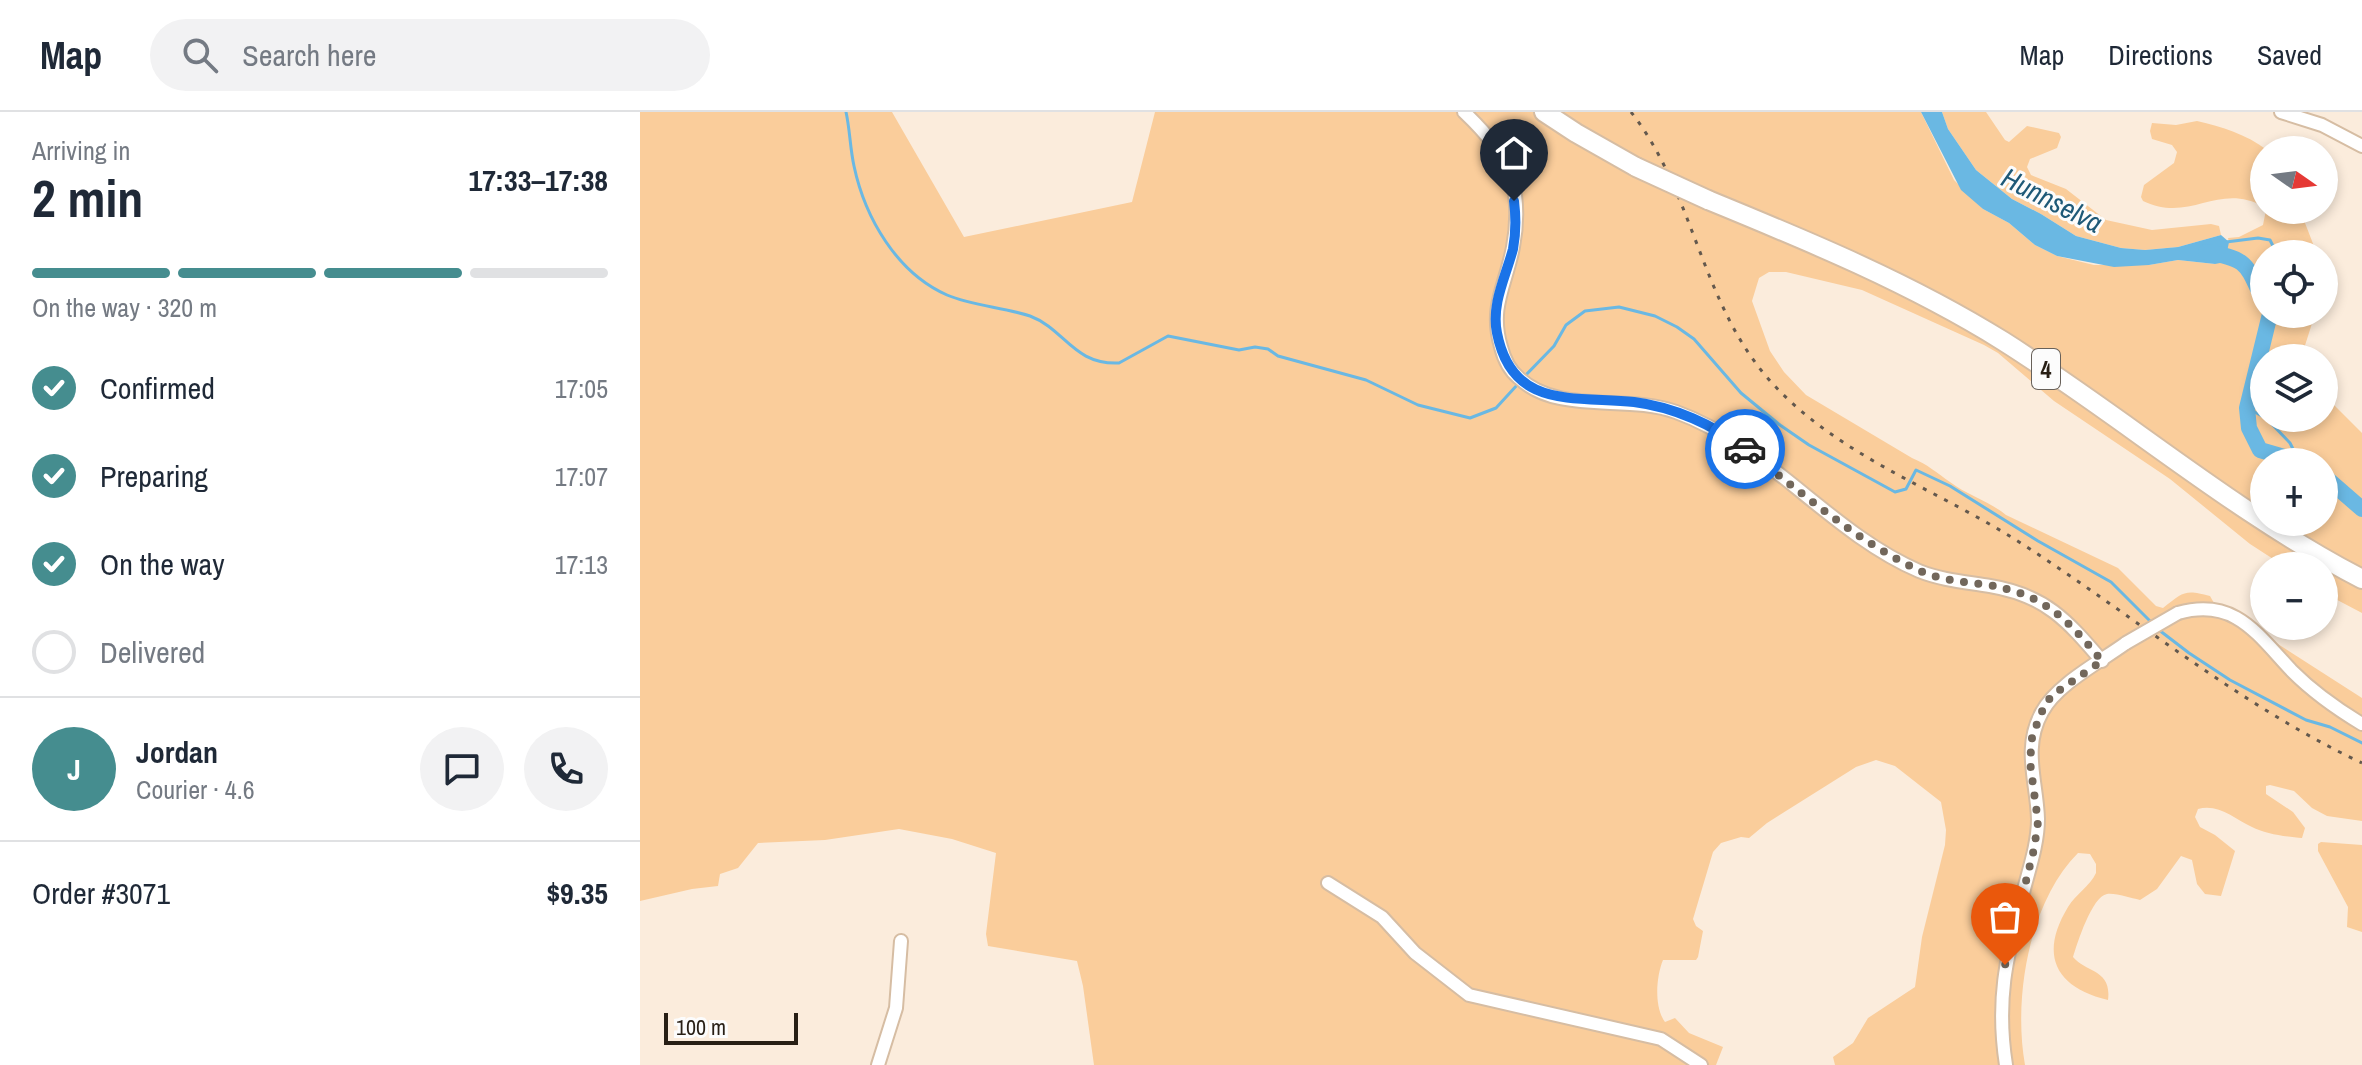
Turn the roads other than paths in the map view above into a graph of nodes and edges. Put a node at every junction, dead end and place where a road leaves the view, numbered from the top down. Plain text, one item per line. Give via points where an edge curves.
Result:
1 (1464, 112) edge
2 (1544, 112) edge
3 (1559, 112) edge
4 (2281, 112) edge
5 (2362, 146) edge
6 (1635, 161) junction
7 (1705, 194) junction
8 (2250, 503) edge
9 (2302, 536) edge
10 (2362, 570) edge
11 (2362, 579) edge
12 (2102, 661) junction
13 (2362, 724) edge
14 (1328, 883) dead end
15 (901, 941) dead end
16 (878, 1065) edge
17 (1701, 1065) edge
18 (2006, 1065) edge

1 - 12 street via 1502,156 1512,182 1513,248 1498,297 1496,330 1505,361 1519,379 1562,399 1634,402 1674,411 1724,434 1899,561 1942,578 1994,586 2043,602 2068,621
2 - 6 highway, 4
3 - 6 highway, 4
4 - 5 street
6 - 7 highway, 4
7 - 8 highway, 4 via 1880,265 1990,322
7 - 11 highway, 4 via 1975,324 2264,523
9 - 10 highway
12 - 13 street, bridge via 2178,613 2213,608 2239,618 2294,673
12 - 18 street via 2051,696 2032,738 2038,822 2002,982
14 - 17 street via 1382,917 1415,953 1469,995 1661,1039
15 - 16 street via 896,1008

